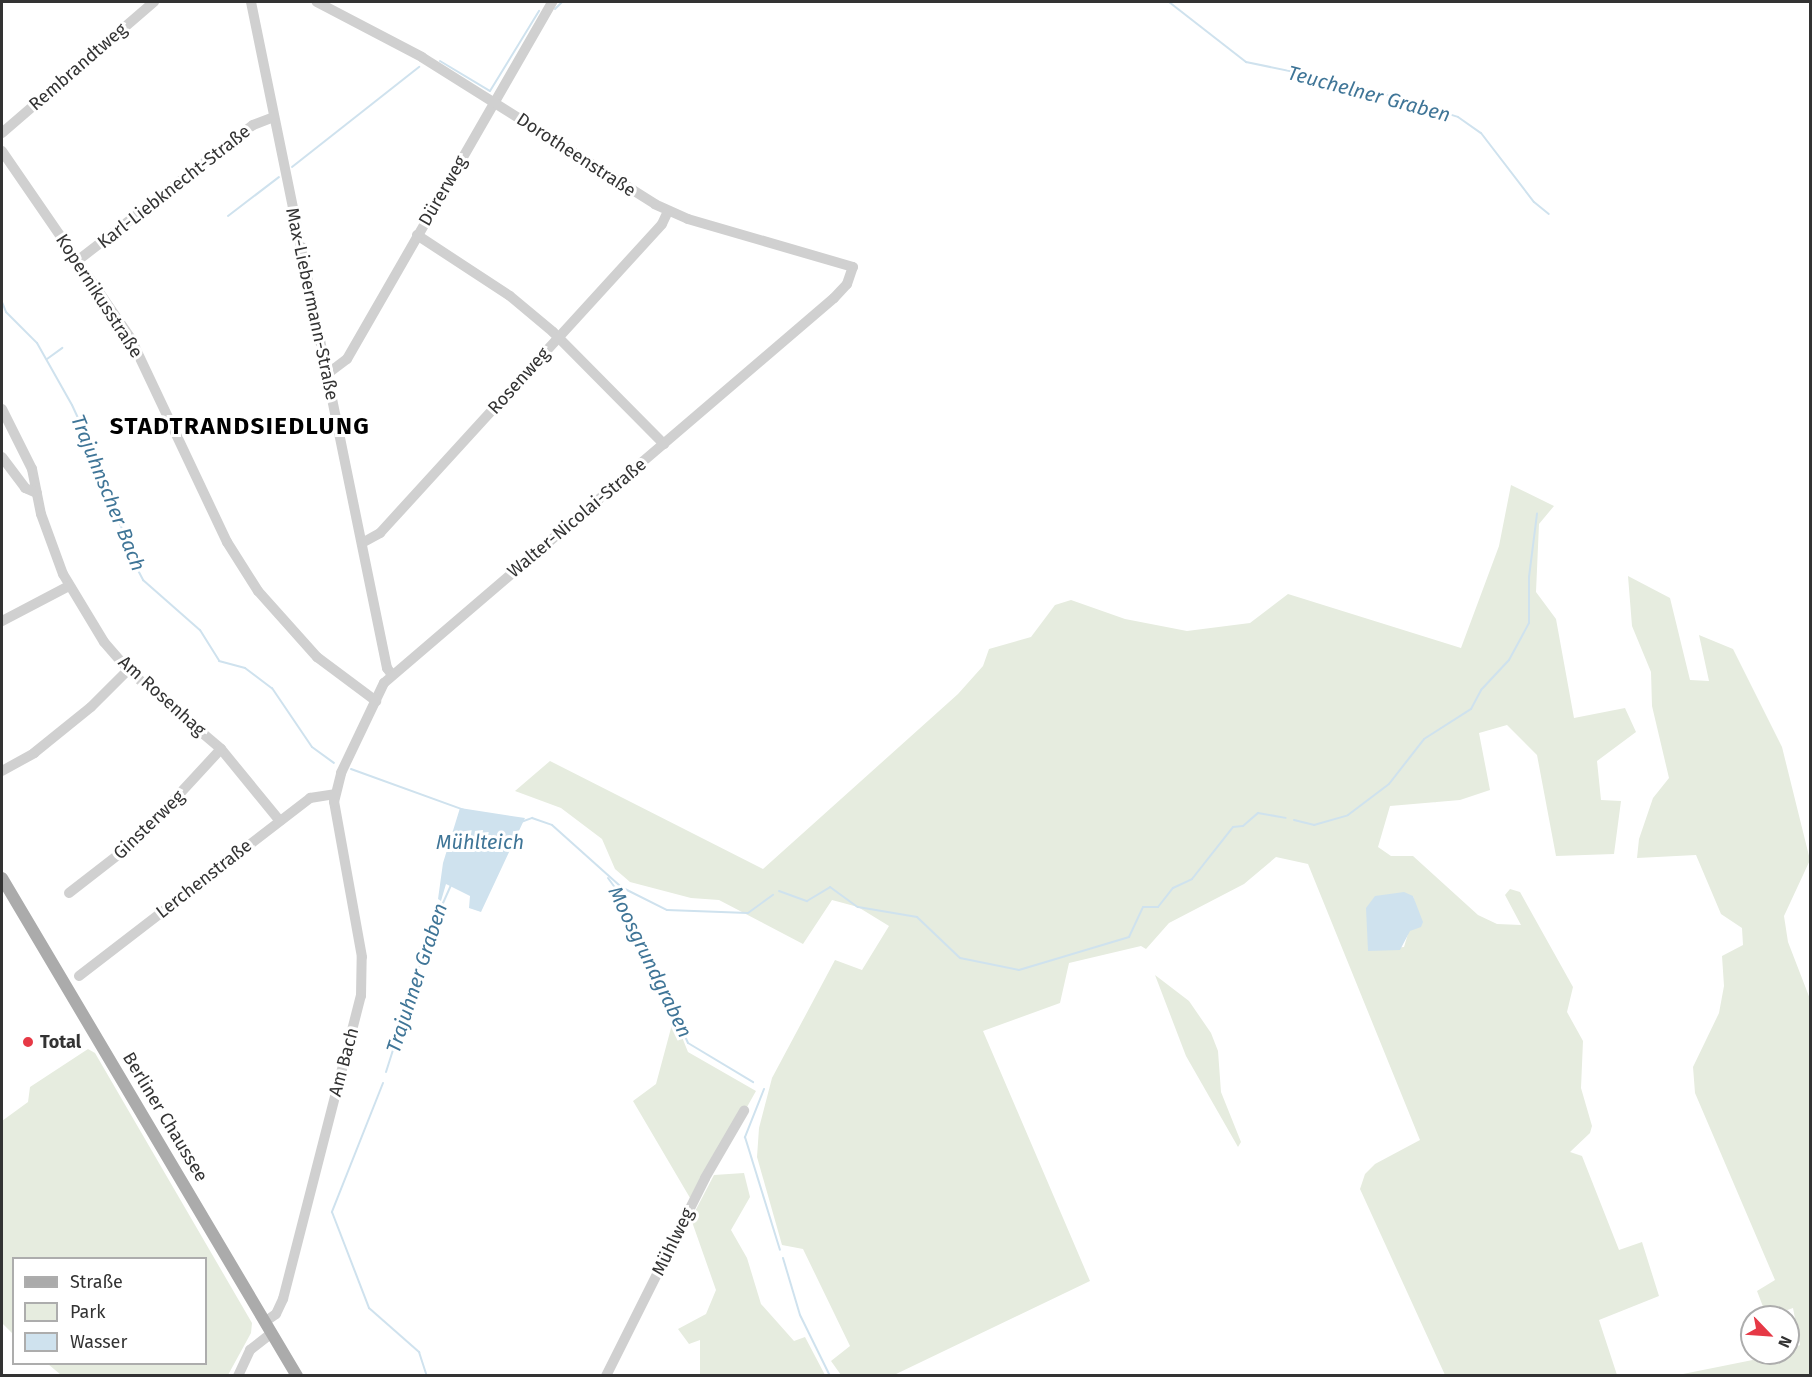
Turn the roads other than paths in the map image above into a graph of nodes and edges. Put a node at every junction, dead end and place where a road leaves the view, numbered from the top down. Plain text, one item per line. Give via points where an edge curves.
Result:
1 (154, 2) edge
2 (251, 2) edge
3 (317, 2) edge
4 (552, 2) edge
5 (494, 102) junction
6 (274, 117) junction
7 (2, 133) edge
8 (2, 151) edge
9 (669, 211) junction
10 (417, 235) junction
11 (77, 261) junction
12 (852, 267) joint
13 (559, 338) junction
14 (327, 374) junction
15 (2, 409) edge
16 (664, 444) junction
17 (2, 457) edge
18 (37, 493) junction
19 (362, 543) junction
20 (69, 586) junction
21 (2, 621) edge
22 (128, 670) junction
23 (392, 675) junction
24 (376, 701) junction
25 (221, 748) junction
26 (2, 771) edge
27 (335, 794) junction
28 (280, 821) junction
29 (2, 878) edge
30 (69, 893) dead end
31 (79, 976) dead end
32 (744, 1111) dead end
33 (266, 1321) junction
34 (272, 1333) junction
35 (238, 1376) edge
36 (297, 1376) edge
37 (606, 1376) edge

1 - 7 street, Rembrandtweg
2 - 6 street, Max-Liebermann-Straße
3 - 5 street, Dorotheenstraße via 400,44
4 - 5 street, Dürerweg
5 - 9 street, Dorotheenstraße via 617,184
5 - 10 street, Dürerweg
6 - 11 street, Karl-Liebknecht-Straße via 253,125
6 - 14 street, Max-Liebermann-Straße
8 - 11 street, Kopernikusstraße
9 - 12 street, Dorotheenstraße
9 - 13 street, Rosenweg via 662,224
10 - 13 street via 510,296
10 - 14 street, Dürerweg via 347,359
11 - 24 street, Kopernikusstraße via 131,339 227,542 258,591 316,657
12 - 16 street, Walter-Nicolai-Straße via 847,284 834,298
13 - 16 street
13 - 19 street, Rosenweg via 380,533
14 - 19 street, Max-Liebermann-Straße
15 - 18 street, Am Rosenhag via 28,458
16 - 23 street, Walter-Nicolai-Straße
17 - 18 street via 25,488
18 - 20 street, Am Rosenhag via 49,538
19 - 23 street, Max-Liebermann-Straße via 387,668
20 - 21 street
20 - 22 street, Am Rosenhag via 104,642
22 - 25 street, Am Rosenhag
22 - 26 street via 91,707 34,753
23 - 24 street, Walter-Nicolai-Straße
24 - 27 street, Walter-Nicolai-Straße
25 - 28 street, Am Rosenhag
25 - 30 street, Ginsterweg via 136,840
27 - 28 street, Lerchenstraße via 310,798
27 - 33 street, Am Bach via 364,981 283,1299 276,1314
28 - 31 street, Lerchenstraße
29 - 33 main road, Berliner Chaussee
32 - 37 street, Mühlweg via 705,1178
33 - 34 main road, Berliner Chaussee
34 - 35 street via 250,1350
34 - 36 main road, Berliner Chaussee

